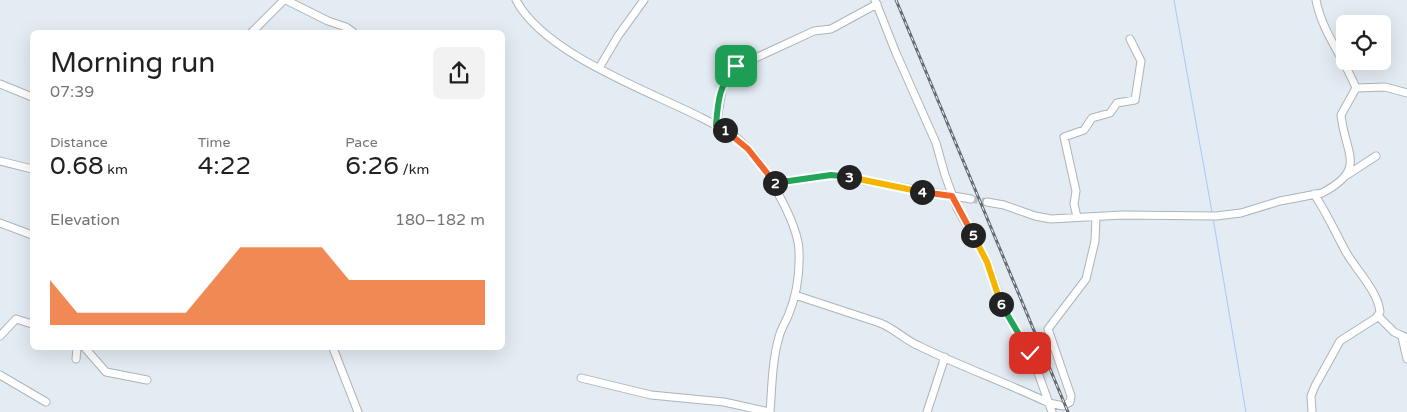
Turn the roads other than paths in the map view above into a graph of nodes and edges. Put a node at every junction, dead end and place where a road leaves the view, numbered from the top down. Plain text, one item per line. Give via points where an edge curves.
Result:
1 (285, 0) edge
2 (516, 0) edge
3 (644, 0) edge
4 (1316, 0) edge
5 (876, 2) edge
6 (254, 30) edge
7 (351, 30) edge
8 (1130, 39) dead end
9 (598, 68) junction
10 (0, 84) edge
11 (1356, 88) junction
12 (1407, 93) edge
13 (30, 97) edge
14 (716, 125) junction
15 (1376, 156) dead end
16 (0, 161) edge
17 (30, 168) edge
18 (1347, 176) junction
19 (773, 184) junction
20 (1314, 194) junction
21 (952, 196) junction
22 (971, 199) tunnel mouth
23 (988, 202) tunnel mouth
24 (1077, 217) junction
25 (1096, 217) junction
26 (0, 223) edge
27 (30, 233) edge
28 (795, 294) junction
29 (1378, 316) junction
30 (30, 324) edge
31 (0, 336) edge
32 (1405, 338) edge
33 (77, 350) edge
34 (87, 350) edge
35 (333, 350) edge
36 (945, 357) junction
37 (76, 359) dead end
38 (1407, 359) edge
39 (0, 375) edge
40 (581, 378) dead end
41 (147, 380) dead end
42 (46, 402) dead end
43 (1050, 403) junction
44 (358, 412) edge
45 (769, 412) edge
46 (927, 412) edge
47 (1052, 412) edge
48 (1312, 412) edge

1 - 6 street
1 - 7 street
2 - 9 street via 528,18 552,38
3 - 9 street
4 - 11 street via 1321,21
5 - 14 street via 831,29 814,31 736,66 724,80
5 - 21 street via 936,143
8 - 24 street via 1141,61 1135,100 1117,103 1110,113 1092,118 1084,130 1064,137 1076,191
9 - 14 street
10 - 13 street
11 - 12 street via 1385,87
11 - 18 street via 1341,115 1352,161
14 - 19 street via 730,132 748,149
15 - 18 street
16 - 17 street
18 - 20 street via 1330,189
19 - 21 street via 831,175
19 - 28 street via 799,247
20 - 25 street via 1228,215
20 - 29 street via 1367,284 1380,309
21 - 22 street
21 - 43 street via 987,262 1004,310 1030,353
23 - 24 street via 1051,219
24 - 25 street
25 - 43 street via 1095,241 1086,279 1048,329 1071,401 1060,406
26 - 27 street
28 - 36 street via 890,327 911,342
28 - 45 street via 778,340
29 - 32 street
29 - 48 street via 1340,341 1311,396
30 - 31 street via 16,320
32 - 38 street
33 - 37 street
34 - 41 street via 106,372
35 - 44 street
36 - 43 street
36 - 46 street
39 - 42 street
40 - 45 street via 651,395 724,402
43 - 47 street

